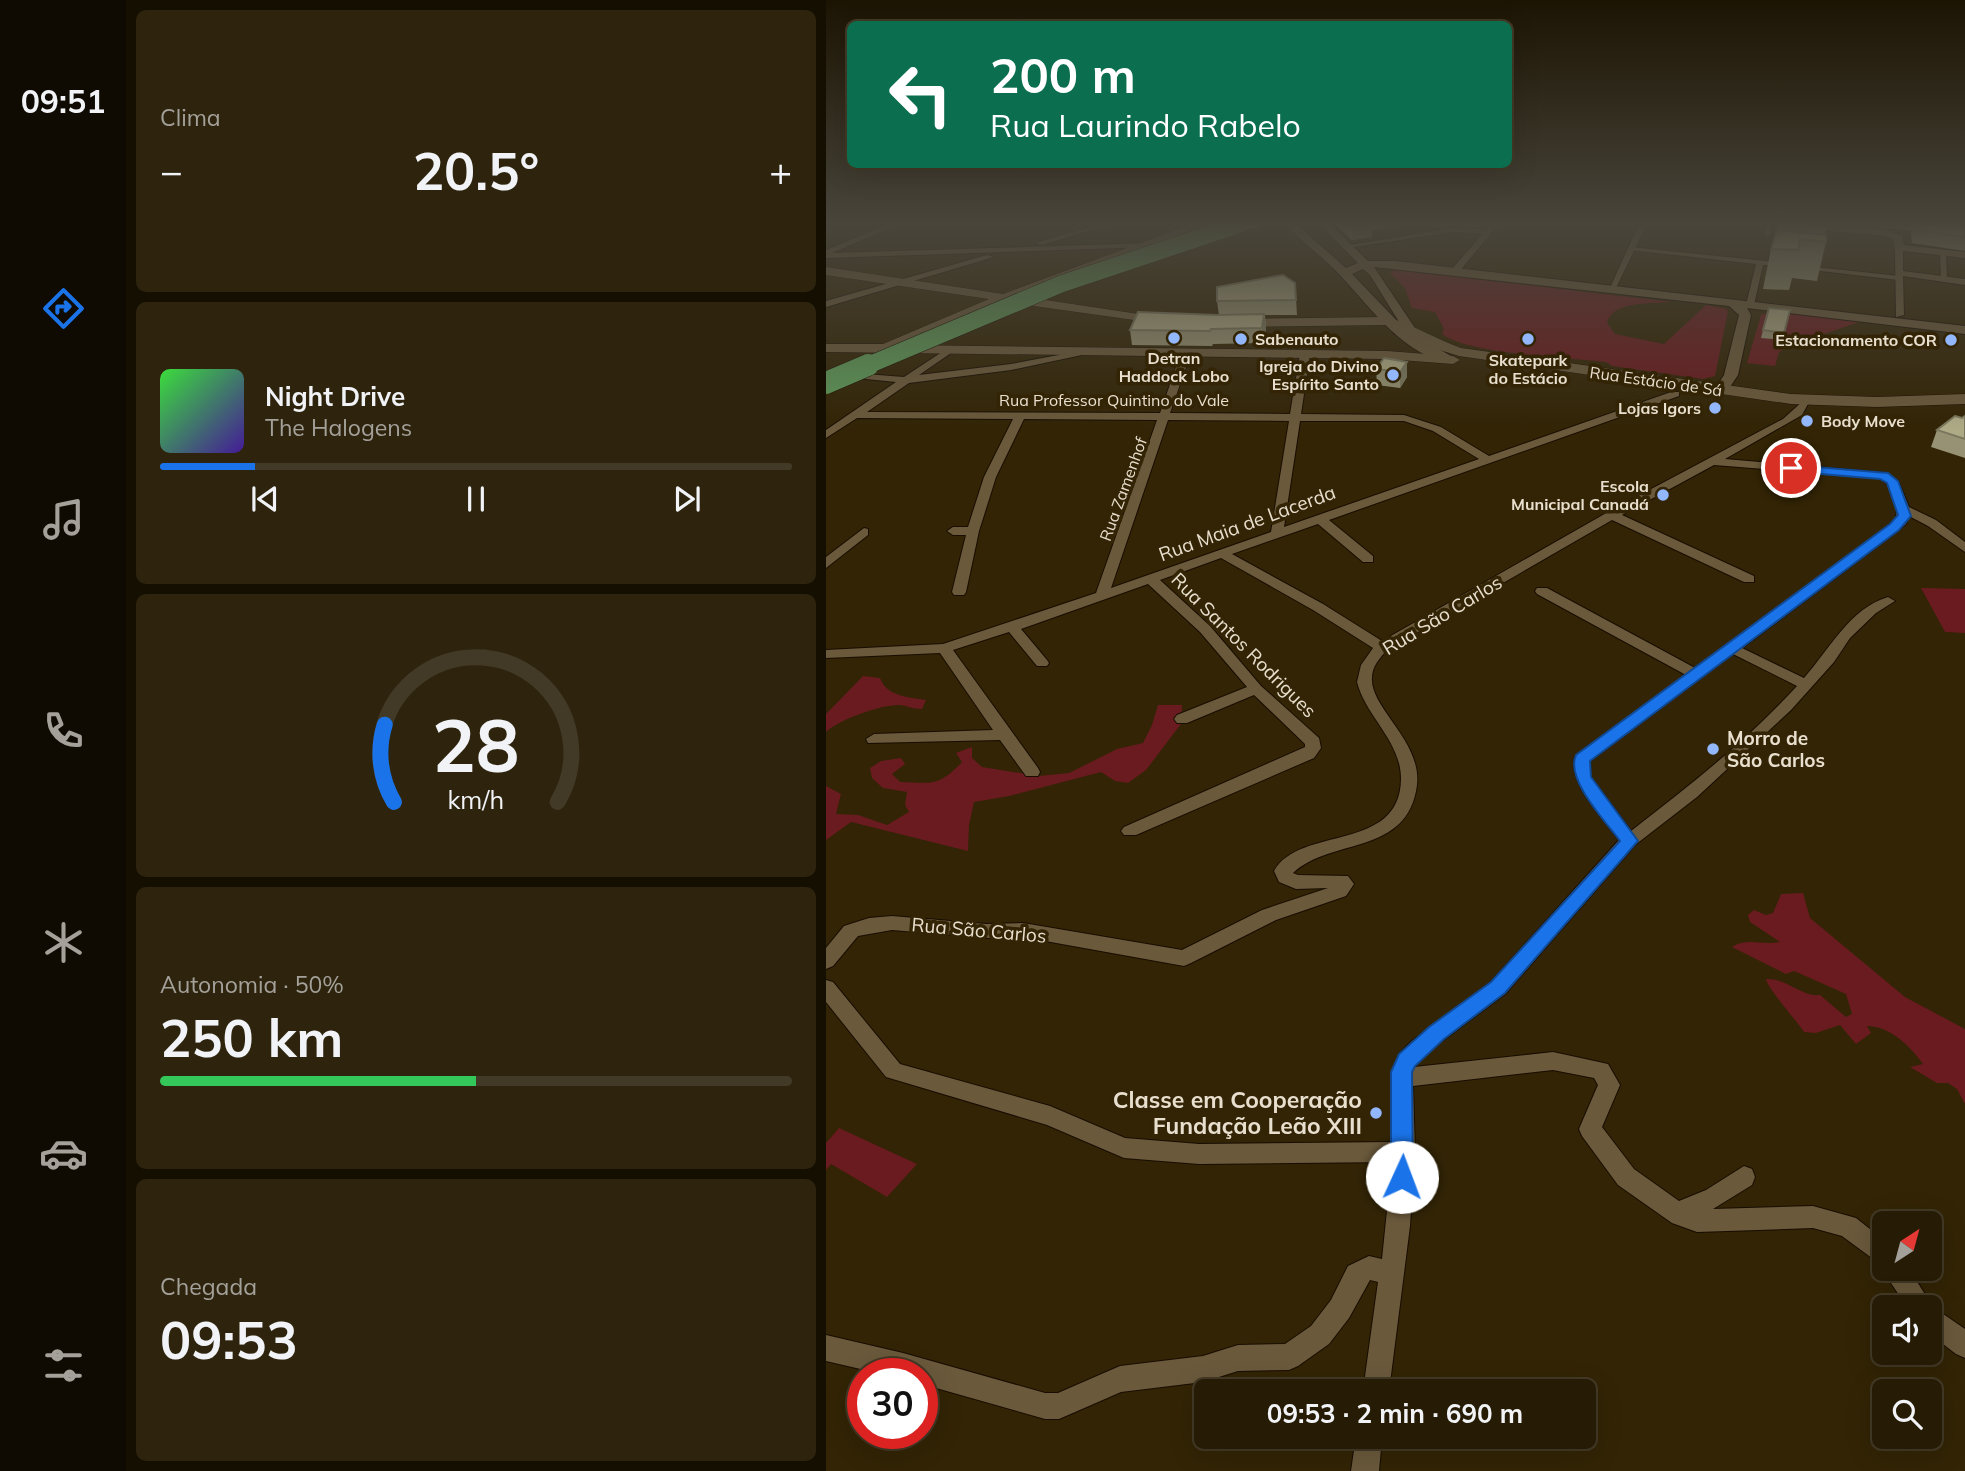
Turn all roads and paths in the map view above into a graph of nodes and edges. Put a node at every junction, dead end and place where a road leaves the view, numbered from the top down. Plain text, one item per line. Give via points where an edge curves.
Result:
1 (865, 293) edge
2 (970, 293) edge
3 (1017, 293) edge
4 (1027, 293) edge
5 (1040, 293) edge
6 (1050, 293) edge
7 (1361, 293) edge
8 (1388, 293) edge
9 (1649, 293) edge
10 (1752, 293) edge
11 (1899, 293) edge
12 (1004, 298) junction
13 (1027, 302) junction
14 (826, 304) edge
15 (1375, 310) junction
16 (1748, 310) junction
17 (1899, 315) junction
18 (1359, 320) junction
19 (1877, 320) junction
20 (1386, 321) junction
21 (1177, 323) edge
22 (1220, 323) edge
23 (1917, 324) junction
24 (1409, 328) junction
25 (1965, 330) edge
26 (826, 348) edge
27 (883, 348) junction
28 (915, 350) junction
29 (948, 351) junction
30 (1091, 352) junction
31 (1186, 353) junction
32 (1306, 354) junction
33 (1446, 359) junction
34 (826, 374) edge
35 (856, 375) junction
36 (1731, 375) junction
37 (906, 380) junction
38 (1588, 380) junction
39 (826, 385) edge
40 (1714, 389) junction
41 (1675, 394) junction
42 (1758, 394) junction
43 (1936, 400) joint
44 (1827, 401) junction
45 (1965, 401) edge
46 (1803, 404) junction
47 (857, 415) junction
48 (1021, 415) junction
49 (1166, 416) junction
50 (1293, 417) junction
51 (826, 435) edge
52 (1486, 459) junction
53 (1709, 461) junction
54 (1904, 509) junction
55 (1612, 515) junction
56 (1319, 517) junction
57 (953, 531) dead end
58 (973, 531) junction
59 (864, 532) dead end
60 (1276, 532) junction
61 (1965, 548) edge
62 (1222, 553) junction
63 (1367, 559) dead end
64 (826, 564) edge
65 (1150, 578) junction
66 (1749, 579) dead end
67 (1542, 591) dead end
68 (959, 592) dead end
69 (1102, 594) junction
70 (1888, 601) dead end
71 (1012, 627) junction
72 (1382, 647) junction
73 (944, 648) junction
74 (1731, 648) junction
75 (826, 654) edge
76 (1042, 663) dead end
77 (1696, 674) junction
78 (1807, 685) junction
79 (1256, 689) junction
80 (1182, 719) dead end
81 (1004, 735) junction
82 (874, 739) dead end
83 (1032, 772) dead end
84 (1130, 831) dead end
85 (1629, 841) junction
86 (826, 961) edge
87 (826, 988) edge
88 (1402, 1078) junction
89 (1404, 1152) junction
90 (1744, 1177) dead end
91 (1678, 1212) junction
92 (1872, 1245) edge
93 (1392, 1274) junction
94 (1942, 1327) edge
95 (1965, 1345) edge
96 (826, 1348) edge
97 (1378, 1379) edge
98 (1368, 1449) edge
99 (1365, 1471) edge

1 - 14 street
2 - 12 main road
3 - 12 main road
4 - 34 highway, bridge
5 - 39 highway, bridge
6 - 13 main road
7 - 15 street
8 - 24 street
9 - 16 street via 1732,303
10 - 16 street
11 - 17 street
12 - 13 main road, bridge
12 - 27 main road
13 - 21 main road
13 - 28 main road
15 - 18 main road
15 - 20 street
16 - 19 street via 1767,307
16 - 36 street
17 - 19 street
17 - 23 street
18 - 20 main road, Rua Estácio de Sá
18 - 22 main road, Rua Estácio de Sá
19 - 23 street
20 - 24 main road, Rua Estácio de Sá
20 - 33 street via 1415,345
23 - 25 street
24 - 40 main road, Rua Estácio de Sá via 1432,343 1459,352
26 - 27 main road
27 - 28 main road, bridge
27 - 34 main road
28 - 29 main road
28 - 35 main road
29 - 30 main road
29 - 37 street
30 - 31 main road, Rua Estácio de Sá
30 - 37 street
31 - 32 main road, Rua Estácio de Sá
31 - 49 street, Rua Zamenhof
32 - 33 main road, Rua Estácio de Sá
32 - 50 street
33 - 38 main road, Rua Estácio de Sá
35 - 37 street
35 - 39 main road
36 - 40 street
36 - 42 main road via 1740,386
37 - 47 street
38 - 40 main road via 1699,392
38 - 41 main road, Rua Estácio de Sá
40 - 42 main road, Rua Estácio de Sá
41 - 46 main road, Rua Estácio de Sá
41 - 52 street, Rua Maia de Lacerda
42 - 44 main road, Rua Estácio de Sá
43 - 44 main road, Rua Estácio de Sá
43 - 45 main road
44 - 46 main road, Rua Estácio de Sá
46 - 53 street, Rua São Carlos via 1787,421
47 - 48 street, Rua Professor Quintino do Vale
47 - 51 street
48 - 49 street, Rua Professor Quintino do Vale
48 - 58 street via 990,477
49 - 50 street, Rua Professor Quintino do Vale
49 - 69 street, Rua Zamenhof
50 - 52 street, Rua Professor Quintino do Vale via 1422,421
50 - 60 street
52 - 56 street, Rua Maia de Lacerda
53 - 54 street via 1883,475 1892,481
53 - 55 street, Rua São Carlos
54 - 61 street
54 - 74 street via 1902,521
55 - 66 street
55 - 72 street, Rua São Carlos
56 - 60 street, Rua Maia de Lacerda
56 - 63 street
57 - 58 street
58 - 68 street
59 - 64 street
60 - 62 street, Rua Maia de Lacerda
62 - 65 street, Rua Maia de Lacerda
62 - 72 street
65 - 69 street, Rua Maia de Lacerda
65 - 79 street, Rua Santos Rodrigues via 1205,629
67 - 77 street
69 - 71 street, Rua Maia de Lacerda
70 - 78 street via 1844,635
71 - 73 street, Rua Maia de Lacerda
71 - 76 street
72 - 86 street, Rua São Carlos via 1364,679 1408,758 1409,787 1387,825 1296,860 1283,871 1296,882 1342,881 1345,884 1340,891 1269,915 1184,958 1023,930 892,923 851,931
73 - 75 street, Rua Maia de Lacerda
73 - 81 street
74 - 77 street
74 - 78 street
77 - 85 street via 1582,759 1583,778
78 - 85 street via 1691,793
79 - 80 street
79 - 84 street, Rua Santos Rodrigues via 1312,742 1308,754
81 - 82 street
81 - 83 street
85 - 88 street via 1498,988 1406,1060
87 - 89 street via 893,1071 1050,1116 1124,1148 1199,1154
88 - 89 street
88 - 91 street via 1553,1061 1601,1070 1609,1085 1590,1129 1626,1177
89 - 93 street
90 - 91 street via 1714,1198
91 - 92 street via 1698,1221 1814,1217 1848,1226
93 - 96 street via 1363,1270 1320,1335 1289,1357 1238,1358 1203,1369 1120,1379 1059,1406
93 - 97 street
94 - 95 street
98 - 99 street

